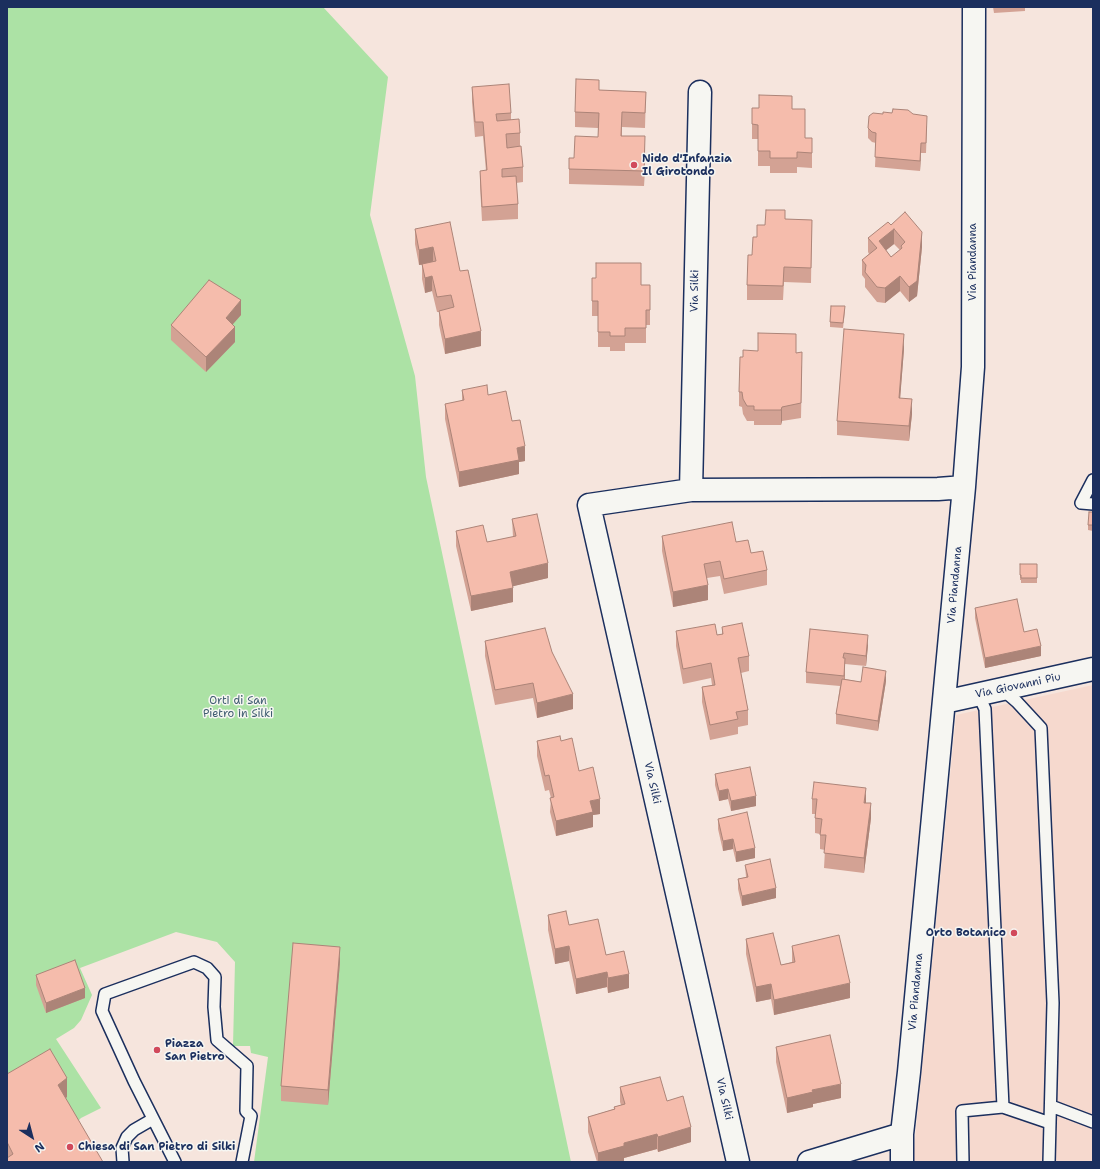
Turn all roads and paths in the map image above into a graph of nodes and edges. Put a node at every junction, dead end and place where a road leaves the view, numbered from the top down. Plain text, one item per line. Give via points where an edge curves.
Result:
1 (974, 7) edge
2 (700, 92) dead end
3 (1093, 480) edge
4 (964, 487) junction
5 (691, 490) junction
6 (1093, 504) edge
7 (1093, 669) edge
8 (1002, 689) junction
9 (978, 694) junction
10 (944, 702) junction
11 (1051, 1106) junction
12 (1003, 1107) junction
13 (153, 1119) junction
14 (1093, 1122) edge
15 (1050, 1123) junction
16 (902, 1134) junction
17 (123, 1162) edge
18 (175, 1162) edge
19 (242, 1162) edge
20 (738, 1162) edge
21 (809, 1162) edge
22 (902, 1162) edge
23 (963, 1162) edge
24 (1049, 1162) edge

1 - 4 street, Via Piandanna via 973,367
2 - 5 street, Via Silki
3 - 6 lane via 1081,503
4 - 5 street, Via Silki
4 - 10 street, Via Piandanna
5 - 20 street, Via Silki via 589,505
7 - 8 street, Via Giovanni Piu
8 - 9 street, Via Giovanni Piu
8 - 11 lane via 1041,728 1054,1003
9 - 10 street, Via Giovanni Piu
9 - 12 lane via 986,715
10 - 16 street, Via Piandanna
11 - 14 lane
11 - 15 lane
12 - 15 lane
12 - 23 lane via 962,1111
13 - 17 lane via 127,1137 122,1148
13 - 18 lane
13 - 19 lane via 102,1010 105,994 194,962 207,968 215,977 217,1040 247,1066 246,1111 251,1116
15 - 24 lane
16 - 21 street
16 - 22 street, Via Piandanna

